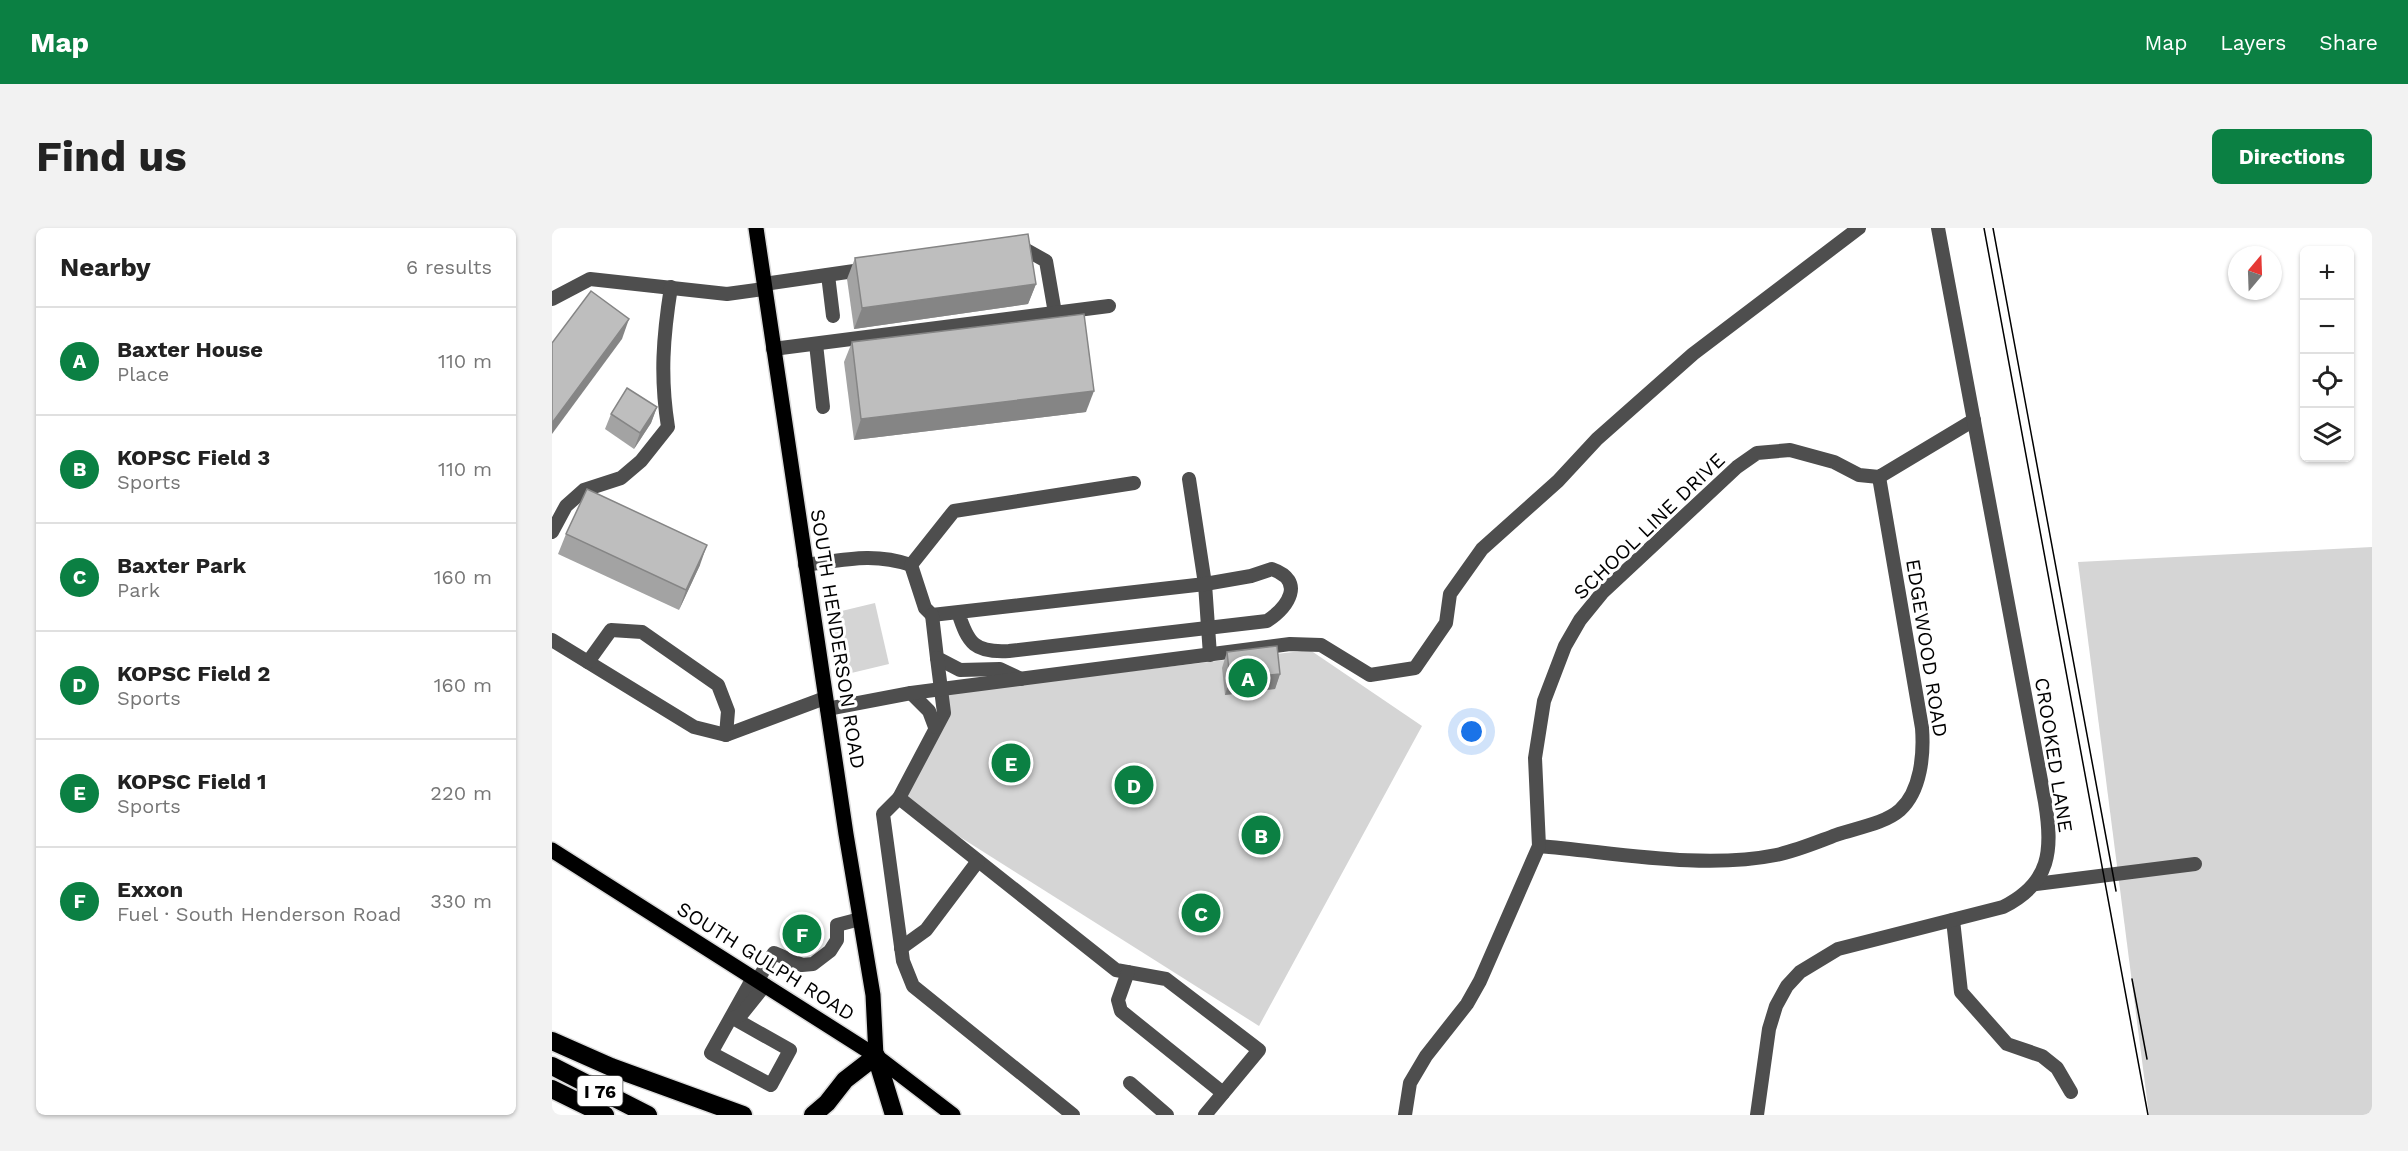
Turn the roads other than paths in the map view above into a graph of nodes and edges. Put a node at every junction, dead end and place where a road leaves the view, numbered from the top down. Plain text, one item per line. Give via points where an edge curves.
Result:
1 (756, 228) edge
2 (1859, 228) edge
3 (1938, 228) edge
4 (998, 250) edge
5 (885, 266) edge
6 (828, 274) junction
7 (671, 287) junction
8 (764, 287) junction
9 (552, 299) edge
10 (1109, 306) dead end
11 (1055, 313) junction
12 (833, 316) dead end
13 (816, 344) junction
14 (773, 349) junction
15 (822, 407) dead end
16 (1974, 420) junction
17 (1879, 477) junction
18 (1189, 479) dead end
19 (1134, 483) dead end
20 (552, 532) edge
21 (805, 565) junction
22 (911, 565) junction
23 (1205, 584) junction
24 (958, 612) junction
25 (932, 615) junction
26 (1208, 627) junction
27 (552, 640) edge
28 (1210, 655) junction
29 (937, 658) junction
30 (588, 662) junction
31 (1021, 679) junction
32 (942, 689) junction
33 (911, 693) junction
34 (826, 703) junction
35 (935, 727) junction
36 (726, 735) junction
37 (899, 798) junction
38 (1539, 846) junction
39 (552, 850) edge
40 (978, 861) junction
41 (2195, 864) dead end
42 (2036, 884) junction
43 (860, 919) junction
44 (1953, 920) junction
45 (901, 948) junction
46 (1128, 972) junction
47 (758, 981) junction
48 (732, 1018) junction
49 (552, 1041) edge
50 (876, 1056) junction
51 (552, 1066) edge
52 (1130, 1083) dead end
53 (552, 1089) edge
54 (2071, 1092) dead end
55 (1224, 1093) junction
56 (605, 1115) edge
57 (648, 1115) edge
58 (743, 1115) edge
59 (813, 1115) edge
60 (894, 1115) edge
61 (953, 1115) edge
62 (1073, 1115) edge
63 (1167, 1115) edge
64 (1205, 1115) edge
65 (1405, 1115) edge
66 (1758, 1115) edge

1 - 8 main road, SOUTH HENDERSON ROAD
2 - 28 street via 1693,354 1482,549 1450,594 1446,623 1415,668 1370,675 1321,645 1290,644
3 - 16 street, CROOKED LANE
4 - 11 street via 1021,247 1046,261
5 - 6 street
6 - 8 street
6 - 12 street
7 - 8 street via 727,294
7 - 9 street via 590,279
7 - 20 street via 662,342 662,392 668,427 621,478 584,490 566,506
8 - 14 main road, SOUTH HENDERSON ROAD
10 - 11 street
11 - 13 street
13 - 14 street
13 - 15 street
14 - 21 main road, SOUTH HENDERSON ROAD
16 - 17 street
16 - 42 street, CROOKED LANE via 2049,827 2049,848
17 - 38 street, SCHOOL LINE DRIVE via 1859,475 1834,462 1790,450 1757,453 1737,466 1602,592 1565,646 1544,701 1534,758
17 - 38 street, EDGEWOOD ROAD via 1922,728 1918,774 1900,809 1881,820 1776,855 1702,862
18 - 23 street
19 - 22 street via 954,511
21 - 22 street via 864,557 888,557
21 - 34 main road, SOUTH HENDERSON ROAD
22 - 25 street via 925,608
23 - 24 street
23 - 26 street
23 - 26 street via 1272,569 1289,579 1292,589 1282,608 1267,621
24 - 25 street
24 - 26 street via 965,635 991,652
25 - 29 street
26 - 28 street
27 - 30 street
28 - 31 street
29 - 31 street via 960,669 1000,669
29 - 32 street
30 - 36 street via 694,727
30 - 36 street via 611,630 642,632 718,685 728,711
31 - 32 street
32 - 33 street
32 - 35 street via 944,713
33 - 34 street
33 - 35 street via 929,711
34 - 36 street
34 - 43 main road, SOUTH HENDERSON ROAD
35 - 37 street
37 - 40 street
37 - 45 street via 883,814
38 - 65 street, SCHOOL LINE DRIVE via 1480,981 1410,1083
39 - 47 main road, SOUTH GULPH ROAD
40 - 45 street via 926,930
40 - 46 street via 1116,970
41 - 42 street
42 - 44 street via 2003,907
43 - 47 street via 837,925 837,940 813,964 802,965 774,953
43 - 50 main road, SOUTH HENDERSON ROAD via 873,995
44 - 54 street via 1961,992 2007,1044 2042,1056 2057,1068
44 - 66 street via 1838,950 1800,972 1786,986 1769,1029
45 - 62 street via 913,986
46 - 55 street via 1118,1000 1121,1011
46 - 55 street via 1166,979 1259,1050
47 - 48 street via 734,1009
47 - 50 main road, SOUTH GULPH ROAD
48 - 48 street via 711,1053 771,1085 790,1050
49 - 58 highway
50 - 59 highway via 845,1080
50 - 60 highway
50 - 61 main road, SOUTH GULPH ROAD
51 - 57 highway, I 76
52 - 63 street
53 - 56 highway, I 76
55 - 64 street

